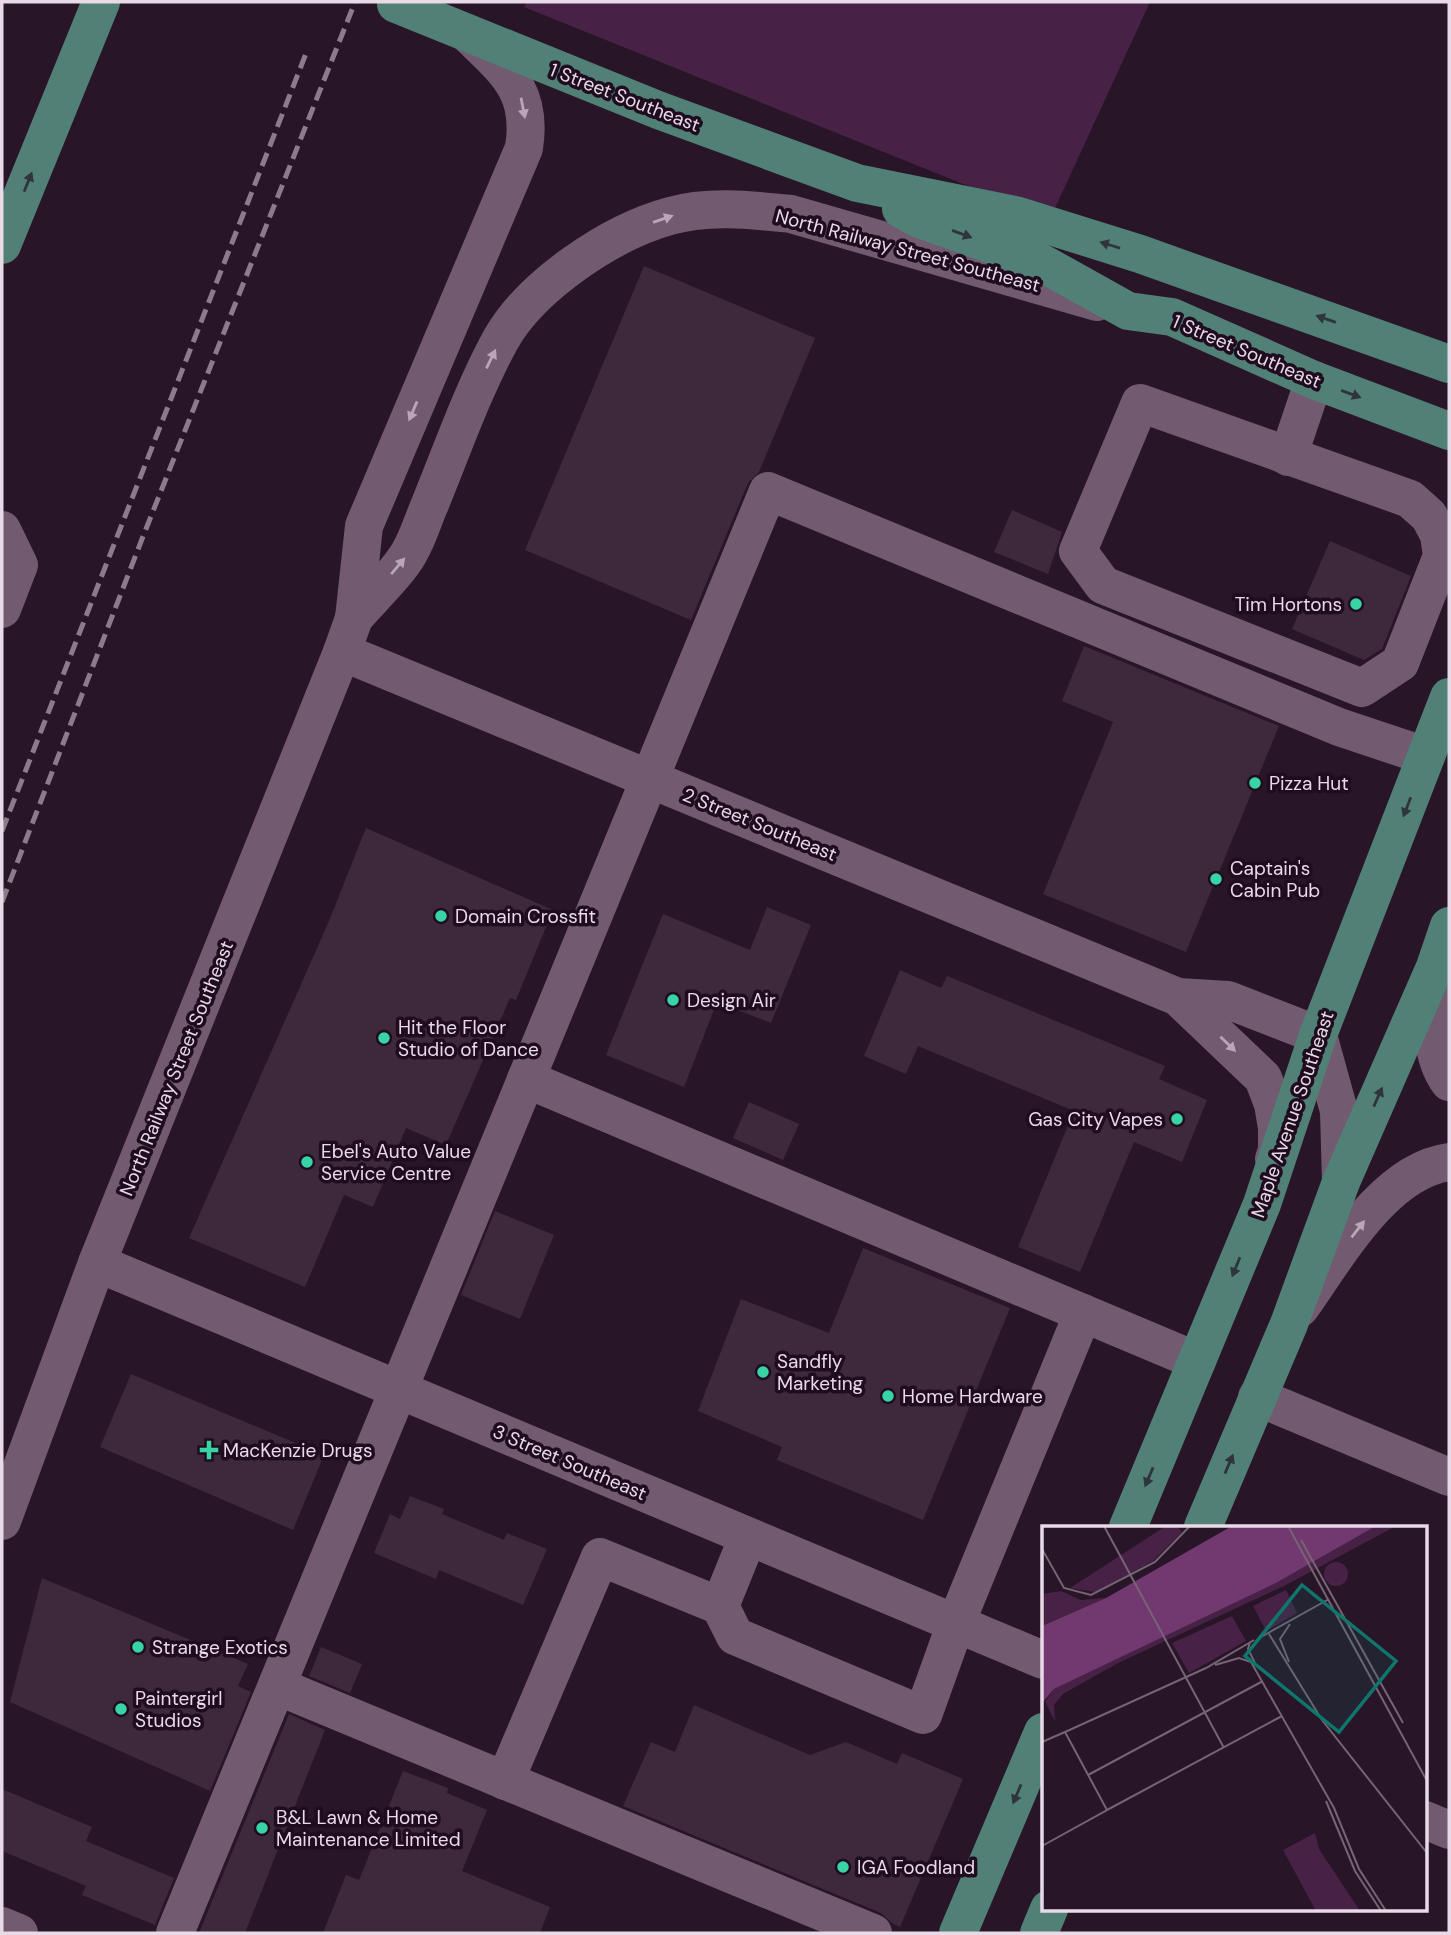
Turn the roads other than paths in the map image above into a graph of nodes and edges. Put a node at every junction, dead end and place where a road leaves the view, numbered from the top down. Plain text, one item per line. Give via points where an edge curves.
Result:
1 (102, 2) edge
2 (397, 4) dead end
3 (469, 35) junction
4 (857, 183) junction
5 (2, 245) edge
6 (1128, 311) junction
7 (1390, 341) junction
8 (1449, 344) edge
9 (1449, 363) edge
10 (1314, 380) junction
11 (1449, 431) edge
12 (1288, 457) junction
13 (2, 530) edge
14 (2, 609) edge
15 (348, 635) junction
16 (1449, 697) edge
17 (1426, 756) junction
18 (649, 778) junction
19 (1449, 926) edge
20 (1435, 967) junction
21 (1178, 997) junction
22 (1318, 1035) junction
23 (526, 1079) junction
24 (1449, 1082) edge
25 (1449, 1162) edge
26 (1341, 1182) junction
27 (1262, 1204) junction
28 (97, 1263) junction
29 (1083, 1312) junction
30 (1289, 1324) junction
31 (1197, 1361) junction
32 (398, 1390) junction
33 (1257, 1397) junction
34 (1449, 1477) edge
35 (2, 1521) edge
36 (1128, 1526) edge
37 (1203, 1526) edge
38 (748, 1537) junction
39 (720, 1606) junction
40 (956, 1623) junction
41 (1042, 1660) edge
42 (277, 1686) junction
43 (1042, 1734) edge
44 (505, 1781) junction
45 (1426, 1820) edge
46 (1449, 1830) edge
47 (1049, 1910) edge
48 (2, 1926) edge
49 (19, 1933) edge
50 (175, 1933) edge
51 (873, 1933) edge
52 (958, 1933) edge
53 (1039, 1933) edge

5 -> 1 main road
2 - 3 main road, 1 Street Southeast
3 - 4 main road, 1 Street Southeast
3 -> 15 street, North Railway Street Southeast via 518,89 524,108 524,148 364,526
4 -> 6 main road, 1 Street Southeast via 917,218 1040,262
7 -> 4 main road, 1 Street Southeast via 1015,215
6 - 10 main road, 1 Street Southeast via 1172,317
15 -> 6 street, North Railway Street Southeast via 409,554 502,336 559,275 626,233 670,216 709,210 791,214
7 - 8 main road
7 - 9 main road, 1 Street Southeast
10 -> 11 main road, 1 Street Southeast
10 - 12 street
12 - 12 street via 1140,403 1078,551 1103,585 1362,688 1400,663 1442,556 1439,535 1429,516 1410,499
13 - 14 street via 19,565
15 - 18 street, 2 Street Southeast
15 - 28 street, North Railway Street Southeast
16 - 17 main road, Maple Avenue Southeast
17 - 18 street via 1339,727 768,491
17 -> 22 main road, Maple Avenue Southeast
18 - 21 street, 2 Street Southeast
18 - 23 street
19 - 20 main road
20 - 24 street via 1435,1050
26 -> 20 main road
21 - 22 street, 2 Street Southeast via 1228,1000
21 -> 27 street, 2 Street Southeast via 1263,1078 1273,1104 1277,1150
22 - 26 street via 1339,1111
22 - 27 main road, Maple Avenue Southeast
23 - 29 street
23 - 32 street
30 -> 25 street via 1378,1204 1399,1183 1434,1164
26 - 30 main road
27 -> 31 main road, Maple Avenue Southeast
28 - 32 street, 3 Street Southeast
28 - 35 street, North Railway Street Southeast
29 - 31 street
29 - 40 street
30 - 33 main road
31 -> 36 main road, Maple Avenue Southeast
32 - 38 street, 3 Street Southeast
32 - 42 street
33 - 34 street
37 -> 33 main road
38 - 39 street
38 - 40 street, 3 Street Southeast
39 - 40 street via 735,1636 923,1714
39 - 44 street via 600,1557
40 - 41 street, 3 Street Southeast
42 - 44 street
42 - 50 street
43 -> 52 main road
44 - 51 street
45 - 46 street
47 - 53 main road
48 - 49 street

